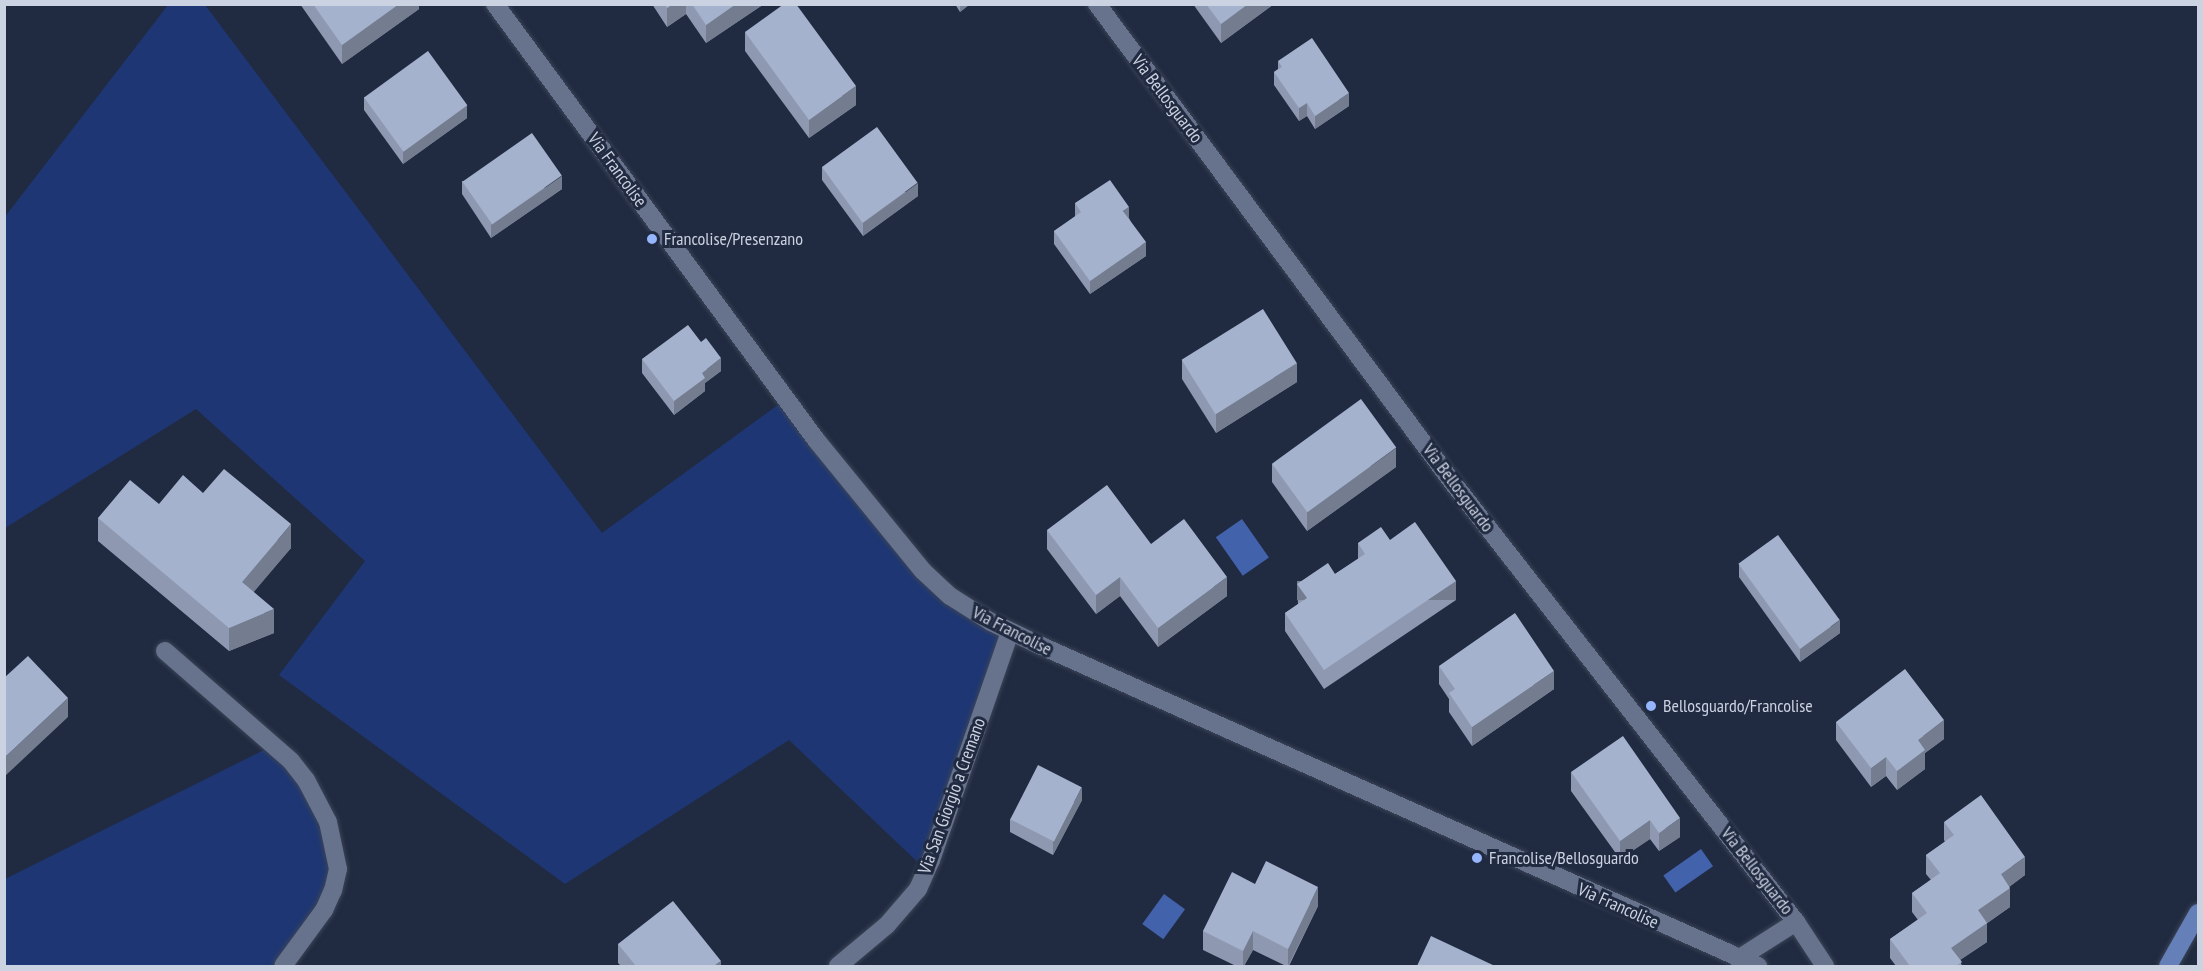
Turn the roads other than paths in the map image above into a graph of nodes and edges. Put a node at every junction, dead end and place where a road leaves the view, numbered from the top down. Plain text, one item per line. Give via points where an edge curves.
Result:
1 (495, 4) edge
2 (1097, 4) edge
3 (1010, 632) junction
4 (165, 651) dead end
5 (2199, 913) edge
6 (1796, 922) junction
7 (1738, 959) junction
8 (2168, 964) edge
9 (283, 966) edge
10 (838, 966) edge
11 (1758, 966) edge
12 (1825, 966) edge

1 - 3 street, Via Francolise via 817,441 916,562 950,596
2 - 6 street, Via Bellosguardo via 1453,483
3 - 7 street, Via Francolise
3 - 10 street, Via San Giorgio a Cremano via 918,889 887,925
4 - 9 street via 291,761 328,822 338,869 333,890 324,910
5 - 8 main road
6 - 7 street
6 - 12 street, Via Bellosguardo
7 - 11 street, Via Francolise

